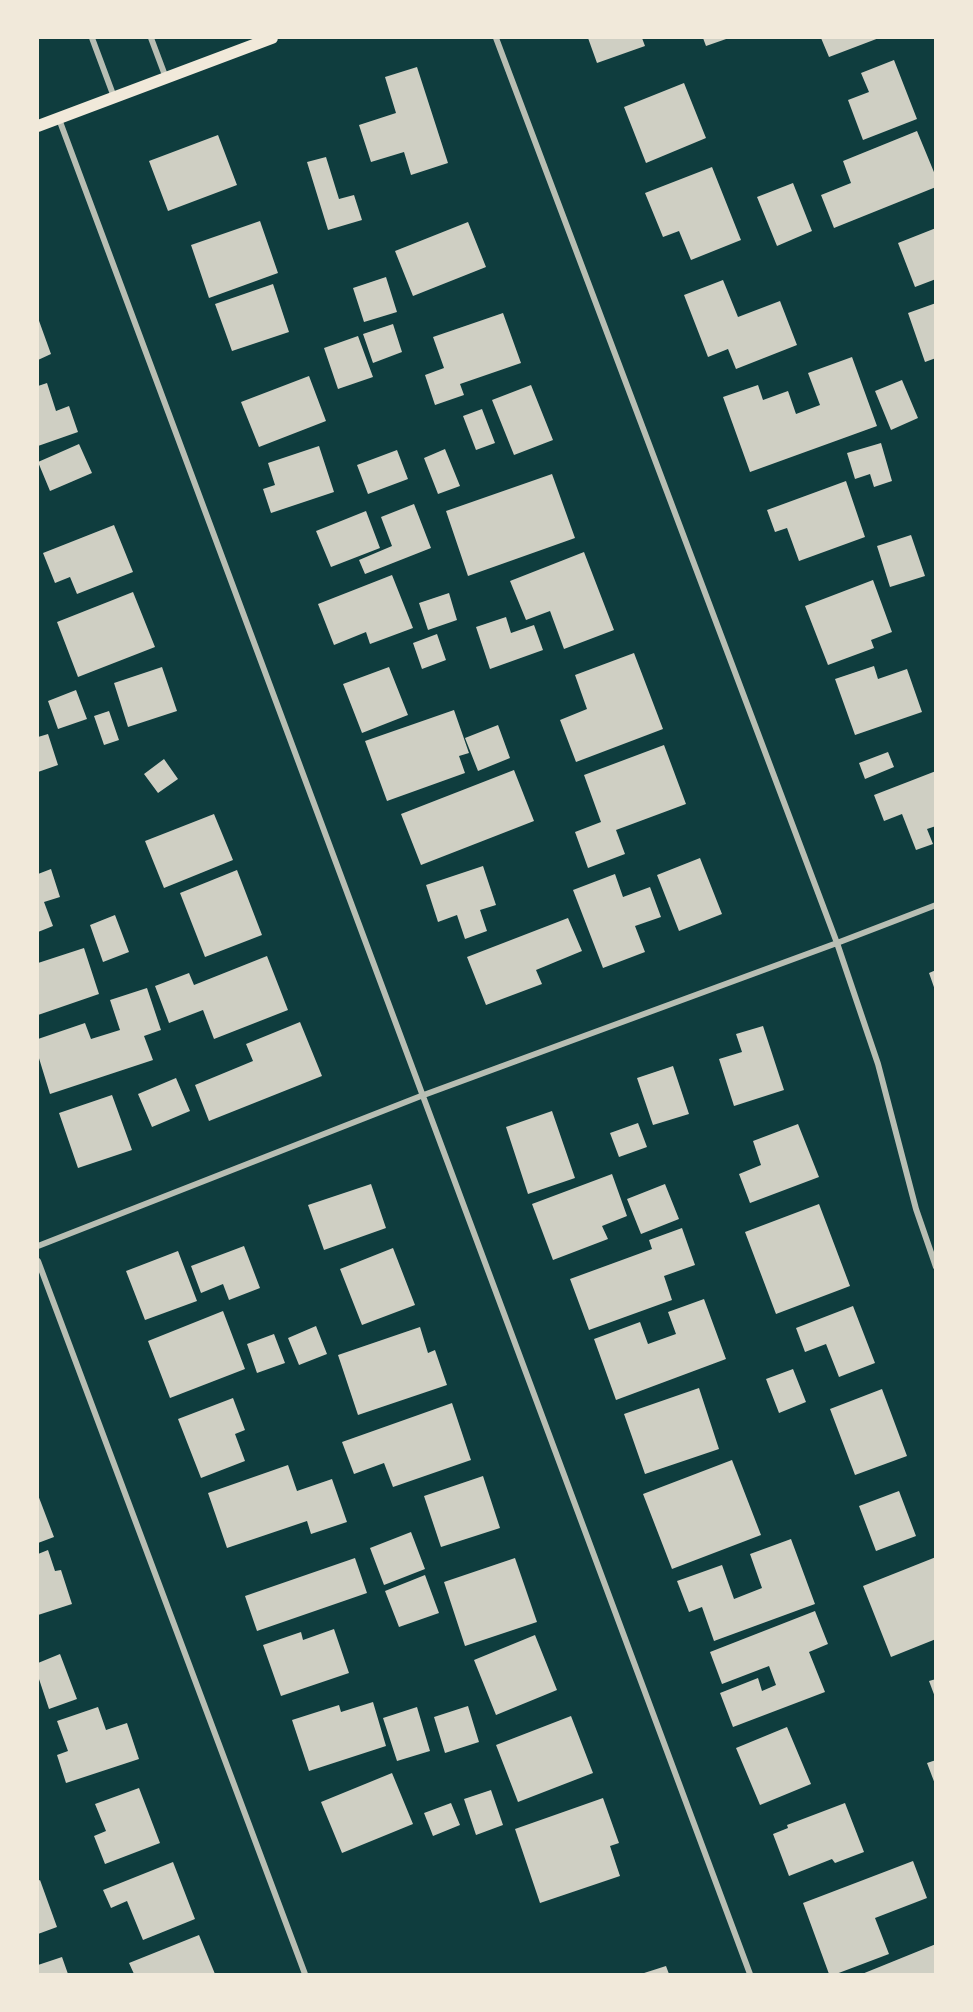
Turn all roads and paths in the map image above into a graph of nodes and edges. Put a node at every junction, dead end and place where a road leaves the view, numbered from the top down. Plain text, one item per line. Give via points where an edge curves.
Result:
1 (92, 38) edge
2 (151, 38) edge
3 (272, 38) edge
4 (496, 38) edge
5 (166, 78) junction
6 (114, 97) junction
7 (58, 118) junction
8 (38, 126) edge
9 (936, 905) edge
10 (837, 943) junction
11 (421, 1096) junction
12 (38, 1246) edge
13 (38, 1261) edge
14 (936, 1267) edge
15 (305, 1974) edge
16 (750, 1974) edge

1 - 6 street
2 - 5 street
3 - 5 main road
4 - 10 street
5 - 6 main road
6 - 7 main road
7 - 8 main road
7 - 11 street
9 - 10 street
10 - 11 street
10 - 14 street via 878,1064 916,1209
11 - 12 street
11 - 16 street
13 - 15 street

